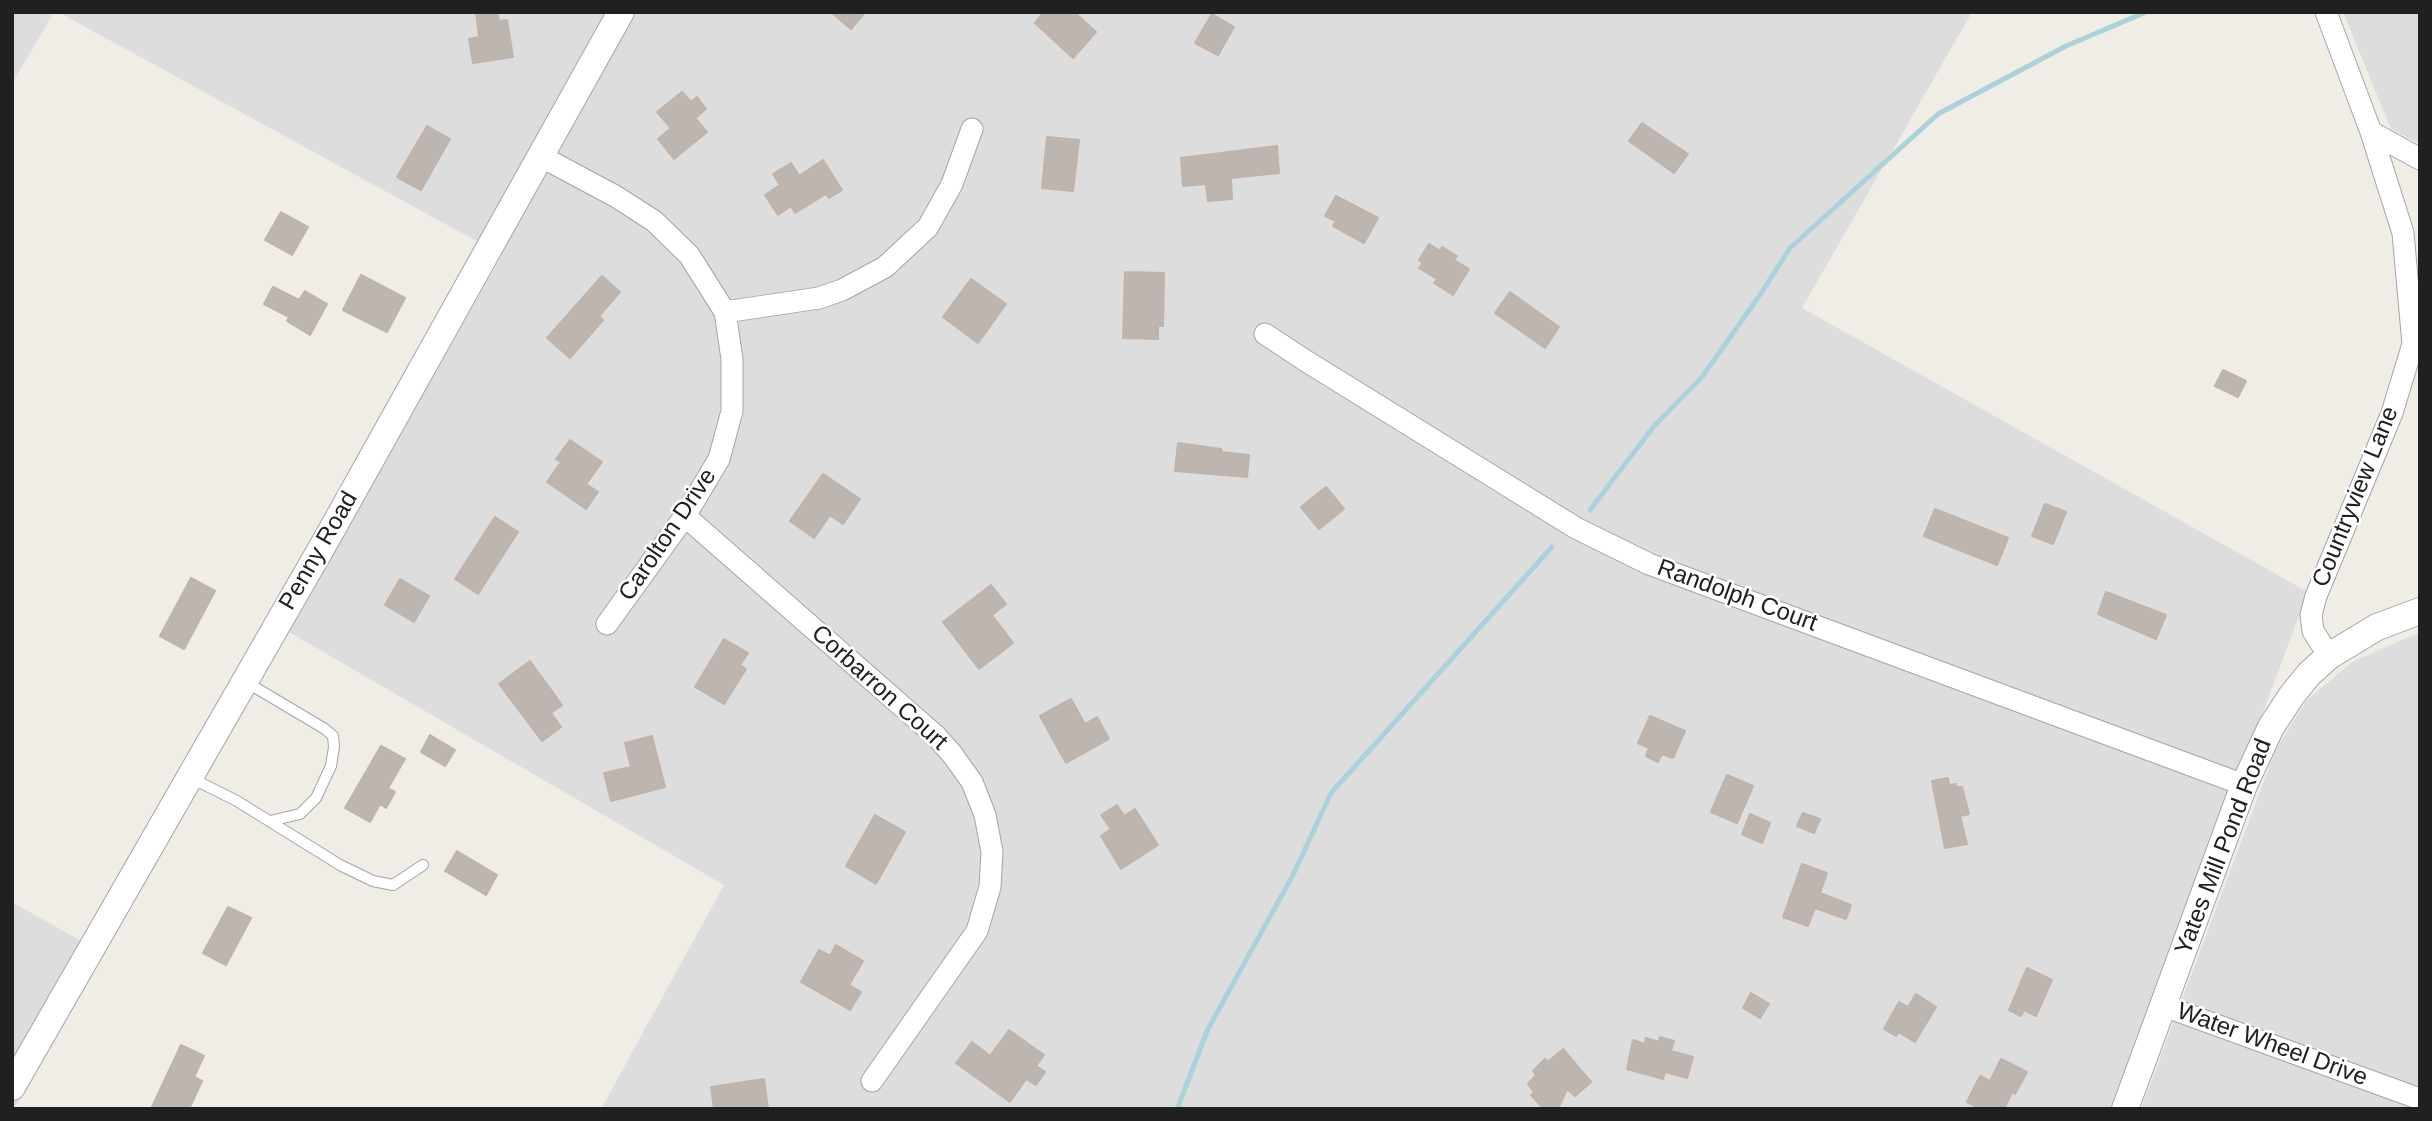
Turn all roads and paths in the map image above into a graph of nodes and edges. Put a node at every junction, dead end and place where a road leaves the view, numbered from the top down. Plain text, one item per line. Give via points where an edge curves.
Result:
1 (621, 12) edge
2 (2326, 12) edge
3 (972, 129) dead end
4 (2371, 132) junction
5 (542, 157) junction
6 (2420, 159) edge
7 (725, 312) junction
8 (1265, 334) dead end
9 (685, 516) junction
10 (2420, 611) edge
11 (607, 624) dead end
12 (2329, 656) junction
13 (245, 681) junction
14 (189, 777) junction
15 (2244, 785) junction
16 (270, 821) junction
17 (423, 865) dead end
18 (2164, 1006) junction
19 (872, 1081) dead end
20 (12, 1087) edge
21 (2420, 1099) edge
22 (2125, 1109) edge

1 - 5 street, Penny Road
2 - 4 street, Countryview Lane
3 - 7 street via 952,184 928,227 886,267 819,298
4 - 6 street
4 - 12 street, Countryview Lane via 2403,233 2413,344 2392,412 2316,596 2313,631
5 - 7 street, Carolton Drive via 654,221 689,255
5 - 13 street, Penny Road
7 - 9 street, Carolton Drive via 732,359 732,411 719,459
8 - 15 street, Randolph Court via 1576,528 1639,559
9 - 11 street, Carolton Drive
9 - 19 street, Corbarron Court via 936,736 972,782 985,815 992,852 990,887 977,931
10 - 12 street, Yates Mill Pond Road via 2377,628
12 - 15 street, Yates Mill Pond Road via 2292,695
13 - 14 street, Penny Road
13 - 16 lane via 333,736 331,766 316,798 300,814
14 - 16 lane
14 - 20 street, Penny Road
15 - 18 street, Yates Mill Pond Road
16 - 17 lane via 373,881 393,885
18 - 21 street, Water Wheel Drive
18 - 22 street, Yates Mill Pond Road

